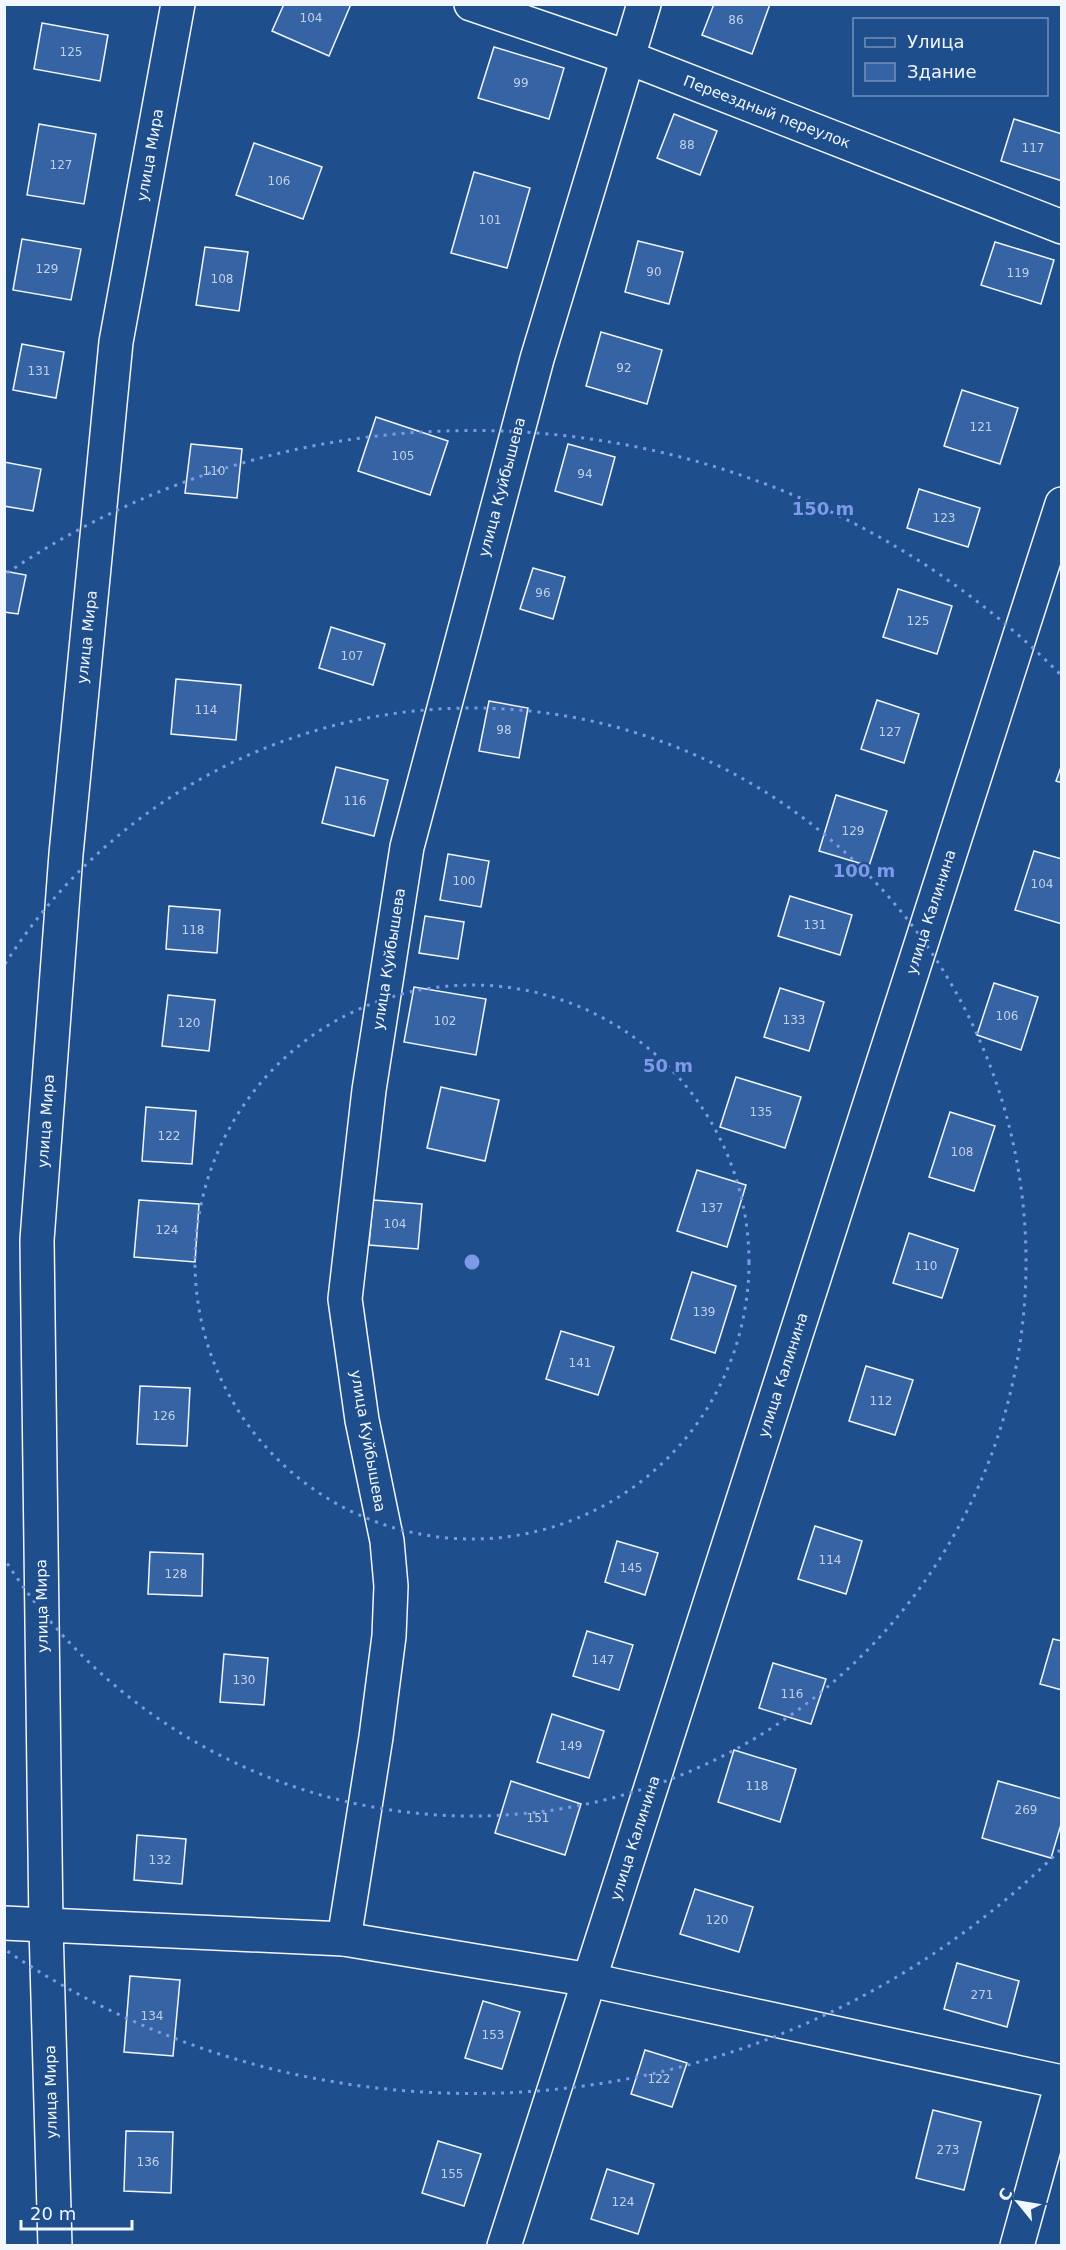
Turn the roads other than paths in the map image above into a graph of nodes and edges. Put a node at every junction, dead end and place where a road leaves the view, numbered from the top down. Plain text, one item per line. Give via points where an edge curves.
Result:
1 (178, 4) edge
2 (471, 4) edge
3 (644, 4) edge
4 (627, 57) junction
5 (1062, 227) edge
6 (1062, 504) edge
7 (4, 1923) edge
8 (46, 1927) junction
9 (344, 1939) junction
10 (590, 1980) junction
11 (1062, 2082) edge
12 (55, 2246) edge
13 (504, 2246) edge
14 (1017, 2246) edge

1 - 8 street, улица Мира via 116,342 67,842 38,1228
2 - 4 street, Переездный переулок
3 - 4 street, улица Куйбышева
4 - 5 street, Переездный переулок
4 - 9 street, улица Куйбышева via 537,359 407,847 369,1090 345,1299 362,1420 387,1541 391,1586 379,1715
6 - 10 street, улица Калинина
7 - 8 street
8 - 9 street
8 - 12 street, улица Мира
9 - 10 street
10 - 11 street
10 - 13 street, улица Калинина
11 - 14 street

